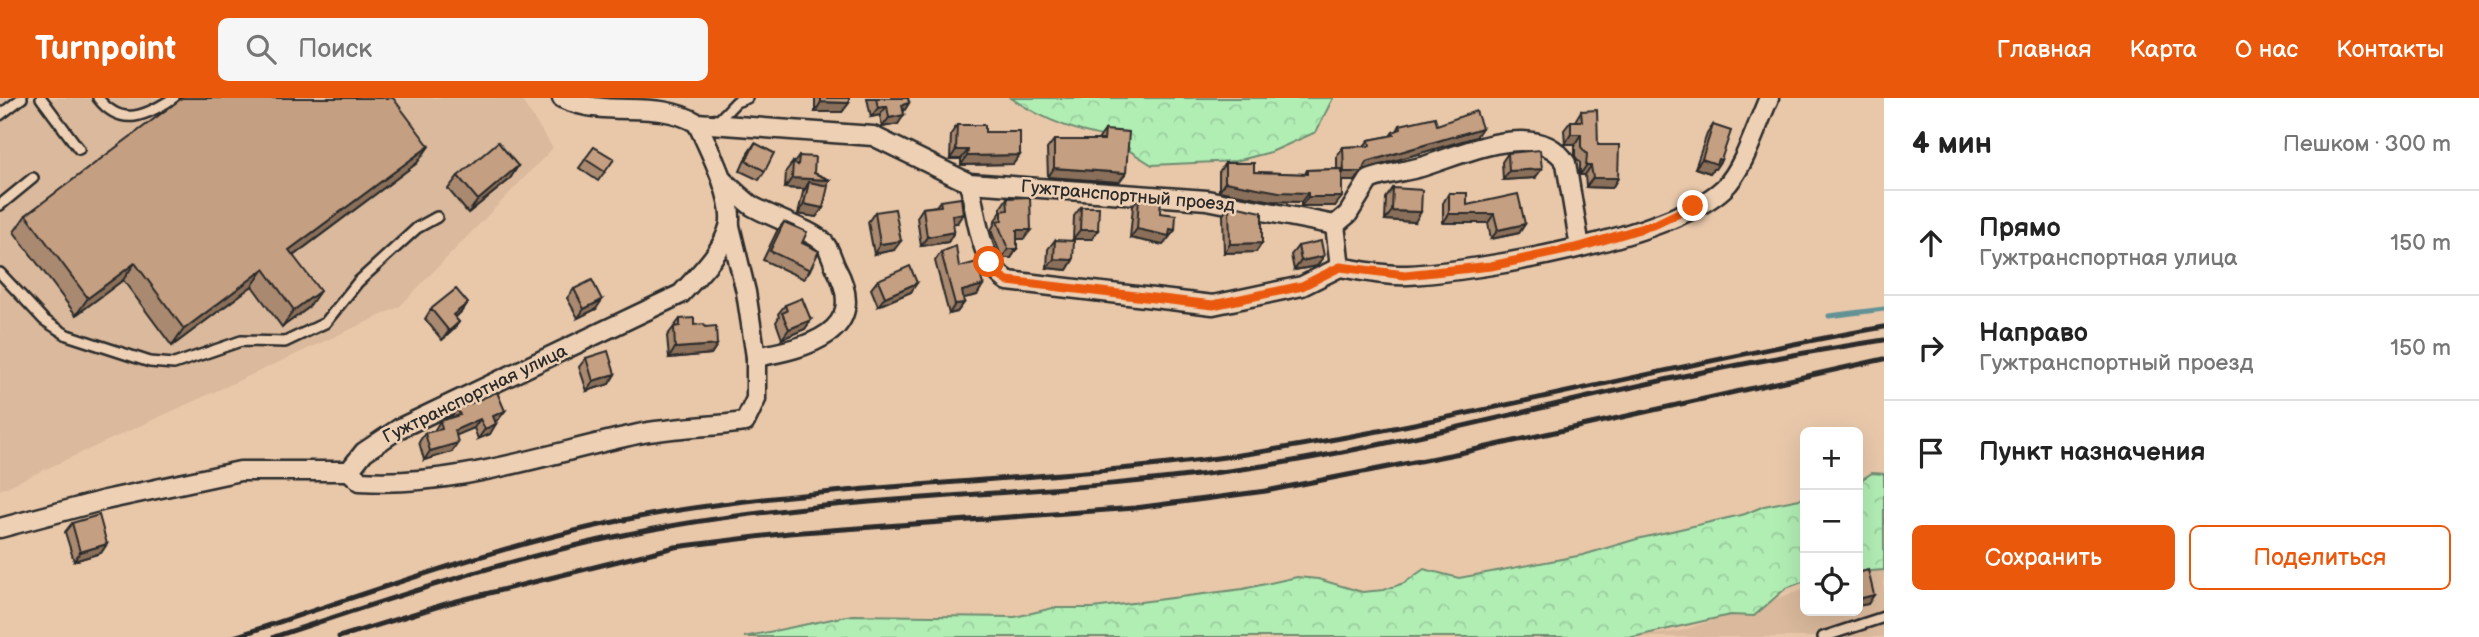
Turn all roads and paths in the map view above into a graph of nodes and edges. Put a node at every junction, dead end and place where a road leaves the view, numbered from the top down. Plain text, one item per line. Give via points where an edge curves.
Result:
1 (22, 98) edge
2 (41, 98) edge
3 (98, 98) edge
4 (174, 98) edge
5 (562, 98) edge
6 (747, 98) edge
7 (1769, 98) edge
8 (0, 115) edge
9 (706, 123) junction
10 (79, 149) dead end
11 (33, 178) dead end
12 (723, 181) junction
13 (970, 183) junction
14 (0, 205) edge
15 (437, 217) dead end
16 (1335, 225) junction
17 (730, 226) junction
18 (1580, 247) junction
19 (1340, 267) junction
20 (0, 273) edge
21 (756, 357) junction
22 (349, 471) junction
23 (0, 528) edge
24 (1884, 617) edge
25 (1822, 637) edge

1 - 8 lane
2 - 10 lane
3 - 4 lane via 108,111 125,117 147,114
5 - 9 street, Гужтранспортный проезд via 581,107 652,104 683,111
6 - 9 lane
7 - 18 street via 1723,189 1656,224
9 - 12 street
9 - 13 street, Гужтранспортный проезд via 873,136
11 - 14 lane
12 - 17 street
12 - 21 street via 751,205 824,242 848,295 846,313 825,335 796,350
13 - 16 street, Гужтранспортный проезд via 1207,200
13 - 19 street via 989,262 1008,281 1213,305 1302,286
15 - 20 lane via 417,228 358,282 325,323 285,342 241,341 174,365 150,362 67,335 44,320
16 - 18 street via 1348,214 1369,180 1489,144 1530,143 1561,154 1566,163
16 - 19 street
17 - 21 street
17 - 22 street, Гужтранспортная улица via 709,263 681,294 400,428 363,452
18 - 19 street via 1491,266 1405,275
21 - 22 street via 756,399 745,422 641,434 479,474 387,482 360,481
22 - 23 street via 240,471
24 - 25 lane

